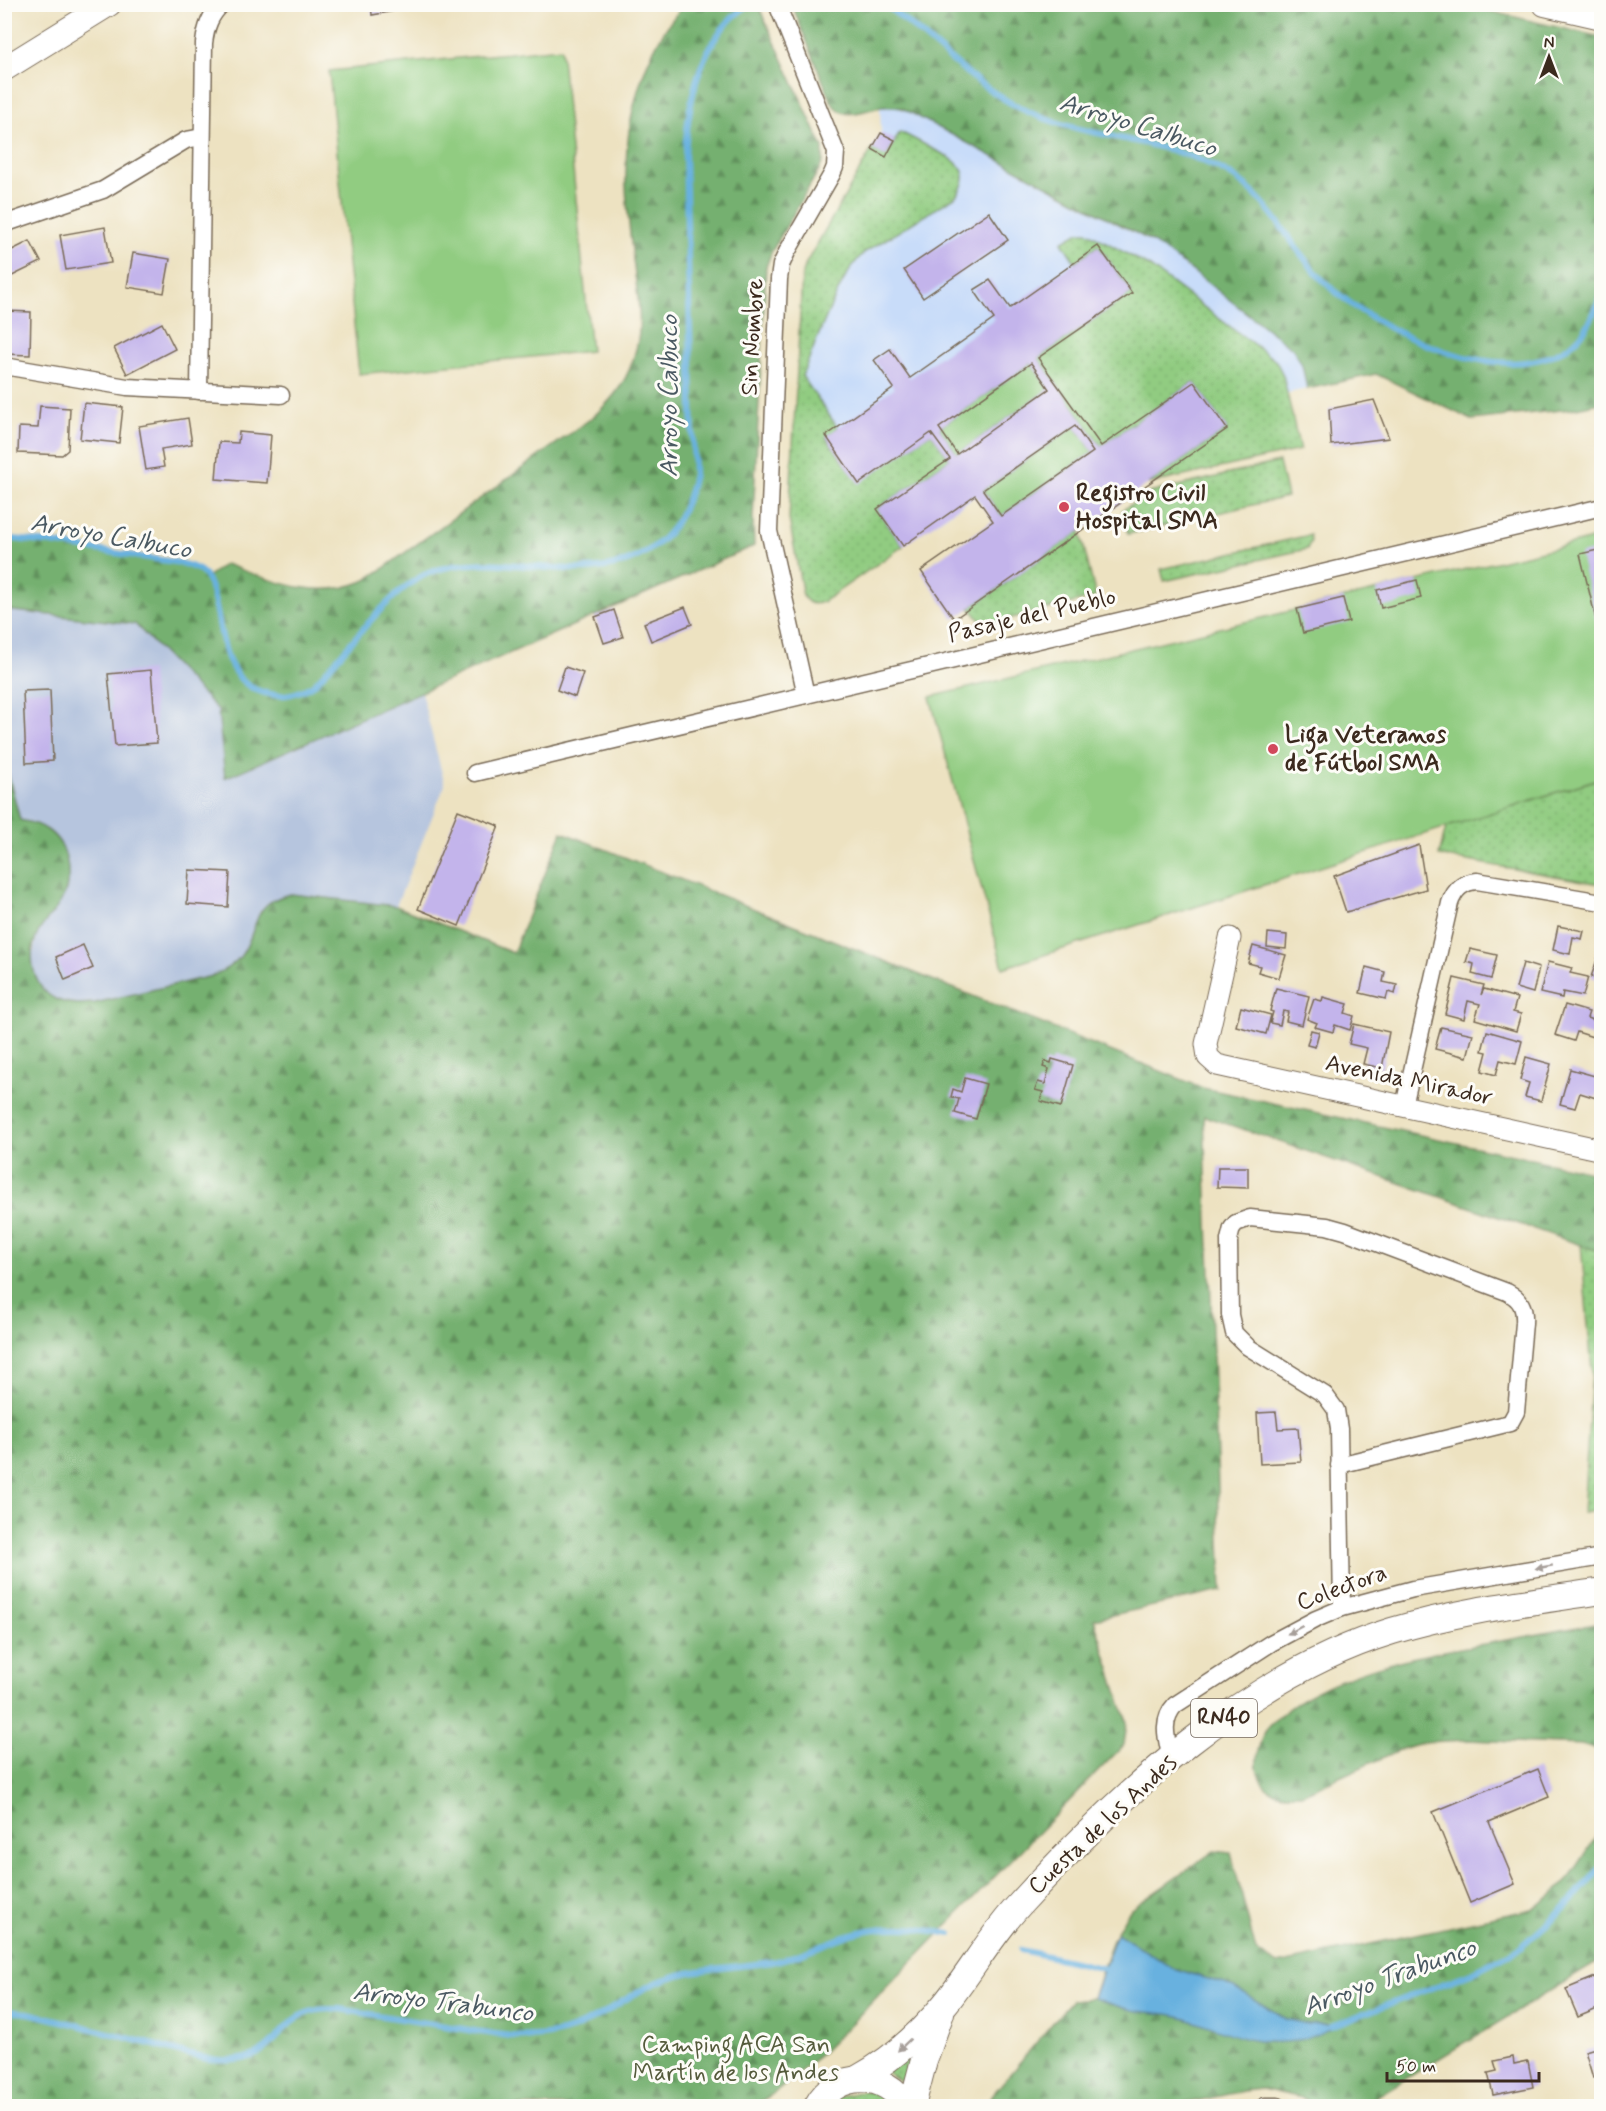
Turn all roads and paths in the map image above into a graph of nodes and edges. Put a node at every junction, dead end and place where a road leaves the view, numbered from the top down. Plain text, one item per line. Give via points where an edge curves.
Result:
1 (84, 4) edge
2 (109, 4) edge
3 (222, 4) edge
4 (1545, 4) edge
5 (778, 6) edge
6 (1602, 17) edge
7 (4, 50) edge
8 (4, 69) edge
9 (202, 137) junction
10 (4, 224) edge
11 (4, 366) edge
12 (199, 391) junction
13 (281, 395) dead end
14 (1602, 507) edge
15 (806, 694) junction
16 (474, 772) dead end
17 (1602, 902) edge
18 (1230, 938) dead end
19 (1404, 1106) junction
20 (1602, 1150) edge
21 (1339, 1465) junction
22 (1602, 1557) edge
23 (1602, 1591) edge
24 (1342, 1608) junction
25 (1171, 1759) junction
26 (944, 2005) junction
27 (857, 2079) junction
28 (817, 2106) edge
29 (906, 2106) edge
30 (912, 2106) edge
31 (1265, 2106) edge
32 (1278, 2106) edge

1 - 7 main road
2 - 8 main road
3 - 9 street via 212,15 205,34
4 - 6 main road
5 - 15 street, Sin Nombre via 836,152 832,174 787,252 779,279 769,531
9 - 10 street via 186,140 103,190
9 - 12 street
11 - 12 street via 127,387
12 - 13 street
14 - 15 street, Pasaje del Pueblo
15 - 16 street, Pasaje del Pueblo
17 - 19 street via 1486,881 1469,882 1456,890
18 - 19 street, Avenida Mirador via 1208,1037 1207,1050 1212,1061 1224,1067
19 - 20 street, Avenida Mirador
21 - 21 street via 1510,1423 1516,1412 1524,1309 1507,1292 1345,1231 1257,1218 1242,1220 1232,1228 1229,1240 1230,1315 1234,1333 1248,1347 1332,1402 1338,1419
21 - 24 street
22 -> 24 street, Colectora via 1413,1589
23 - 25 main road, Cuesta de los Andes / RN40 via 1435,1620 1351,1646 1273,1685
24 -> 25 street, Colectora via 1271,1643 1175,1705 1167,1716 1165,1729
25 - 26 main road, Cuesta de los Andes / RN40 via 1076,1844 1032,1891 992,1937
26 -> 27 main road, Cuesta de los Andes / RN40 via 894,2054
26 - 30 main road, Cuesta de los Andes / RN40
27 - 28 main road, RN40 via 831,2089
27 - 29 main road via 885,2084
31 - 32 street

